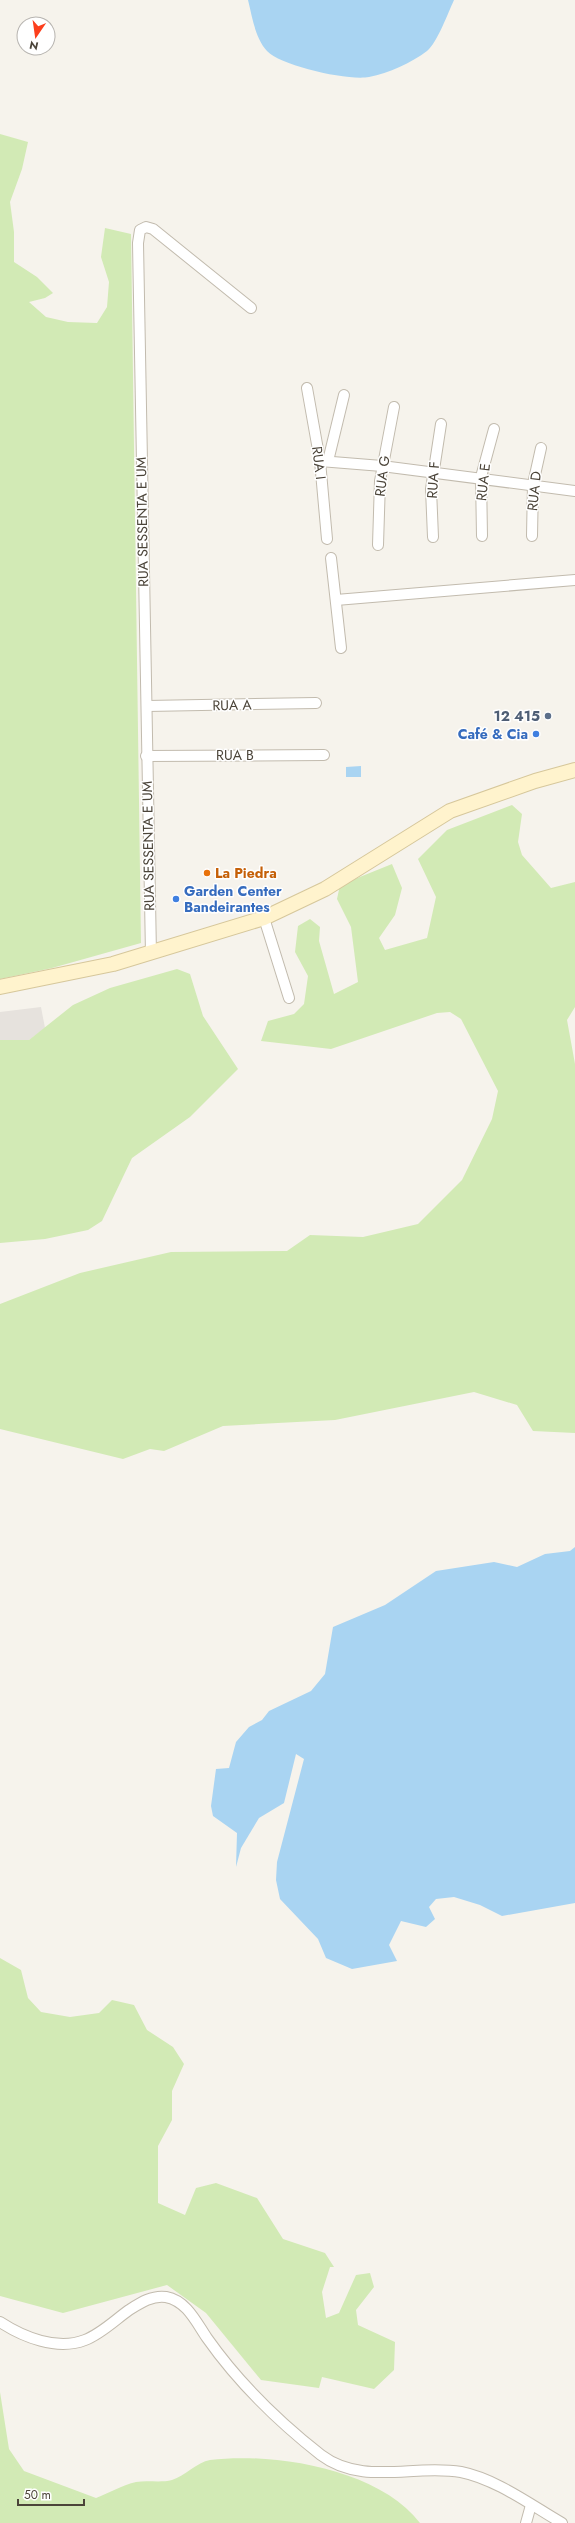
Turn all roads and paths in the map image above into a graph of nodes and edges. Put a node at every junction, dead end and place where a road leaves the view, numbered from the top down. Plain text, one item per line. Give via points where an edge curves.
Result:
1 (251, 308) dead end
2 (307, 388) dead end
3 (344, 395) dead end
4 (394, 407) dead end
5 (441, 424) dead end
6 (494, 428) dead end
7 (541, 448) dead end
8 (324, 461) junction
9 (382, 466) junction
10 (432, 472) junction
11 (481, 477) junction
12 (533, 484) junction
13 (575, 490) edge
14 (482, 536) dead end
15 (532, 536) dead end
16 (433, 537) dead end
17 (327, 538) dead end
18 (378, 545) dead end
19 (331, 558) dead end
20 (575, 580) edge
21 (336, 600) junction
22 (341, 648) dead end
23 (316, 703) dead end
24 (147, 706) junction
25 (324, 755) dead end
26 (146, 756) junction
27 (575, 770) edge
28 (264, 918) junction
29 (151, 954) junction
30 (0, 987) edge
31 (289, 998) dead end
32 (0, 2322) edge
33 (531, 2505) junction
34 (526, 2523) edge
35 (562, 2523) edge

1 - 24 street, RUA SESSENTA E UM via 153,229 146,227 140,230 138,243 141,484
2 - 8 street, RUA I
3 - 8 street
4 - 9 street, RUA G
5 - 10 street, RUA F
6 - 11 street, RUA E
7 - 12 street, RUA D
8 - 9 street
8 - 17 street, RUA I
9 - 10 street
9 - 18 street, RUA G
10 - 11 street
10 - 16 street, RUA F
11 - 12 street
11 - 14 street, RUA E
12 - 13 street
12 - 15 street, RUA D
19 - 21 street
20 - 21 street
21 - 22 street
23 - 24 street, RUA A
24 - 26 street, RUA SESSENTA E UM
25 - 26 street, RUA B
26 - 29 street, RUA SESSENTA E UM
27 - 28 main road via 535,781 450,811 325,889
28 - 29 main road
28 - 31 street
29 - 30 main road via 98,968
32 - 33 street via 17,2333 36,2340 67,2343 84,2341 152,2297 176,2300 184,2306 245,2384 322,2456 350,2469 372,2473 437,2470 462,2472 484,2480
33 - 34 street
33 - 35 street

